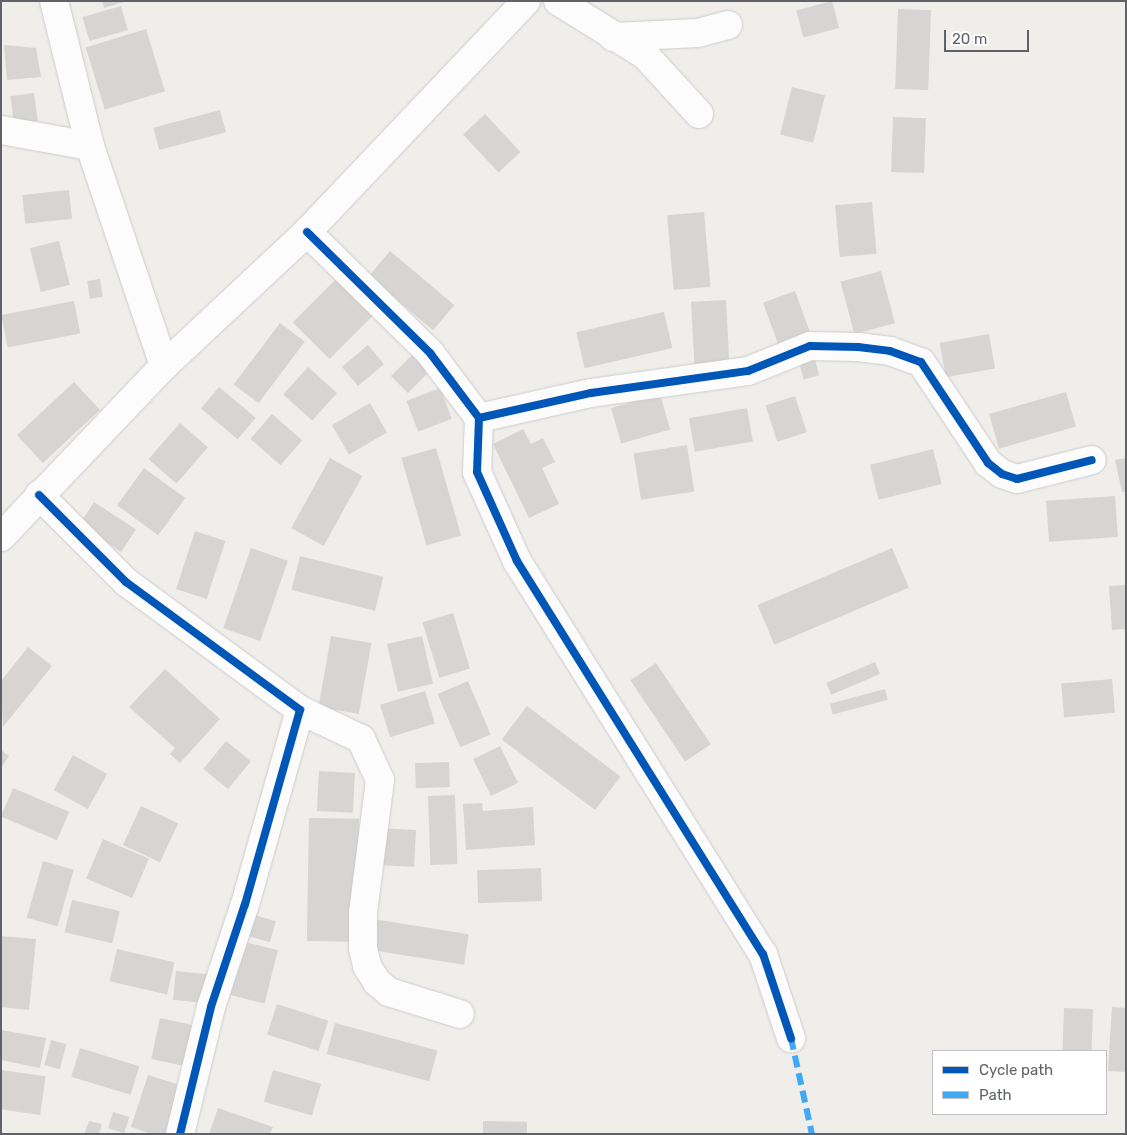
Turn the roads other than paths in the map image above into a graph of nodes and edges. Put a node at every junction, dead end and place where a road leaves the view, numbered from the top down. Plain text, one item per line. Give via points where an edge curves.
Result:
1 (54, 1) edge
2 (526, 1) edge
3 (558, 1) edge
4 (728, 25) dead end
5 (612, 36) junction
6 (699, 114) dead end
7 (1, 130) edge
8 (90, 146) junction
9 (307, 232) junction
10 (164, 366) junction
11 (479, 418) junction
12 (1092, 460) dead end
13 (39, 495) junction
14 (1, 537) edge
15 (300, 710) junction
16 (460, 1014) dead end
17 (791, 1038) dead end
18 (180, 1134) edge

1 - 8 street
2 - 9 street
3 - 5 street
4 - 5 street via 698,33
5 - 6 street via 656,64
7 - 8 street
8 - 10 street
9 - 10 street
9 - 11 street via 430,354
10 - 13 street
11 - 12 street via 591,392 748,371 810,346 858,347 890,351 921,362 988,463 1002,474 1016,478
11 - 17 street via 477,472 517,561 763,954
13 - 14 street
13 - 15 street via 126,582
15 - 16 street via 361,738 380,780 363,913 363,948 367,966 377,982 389,992
15 - 18 street via 211,1007

